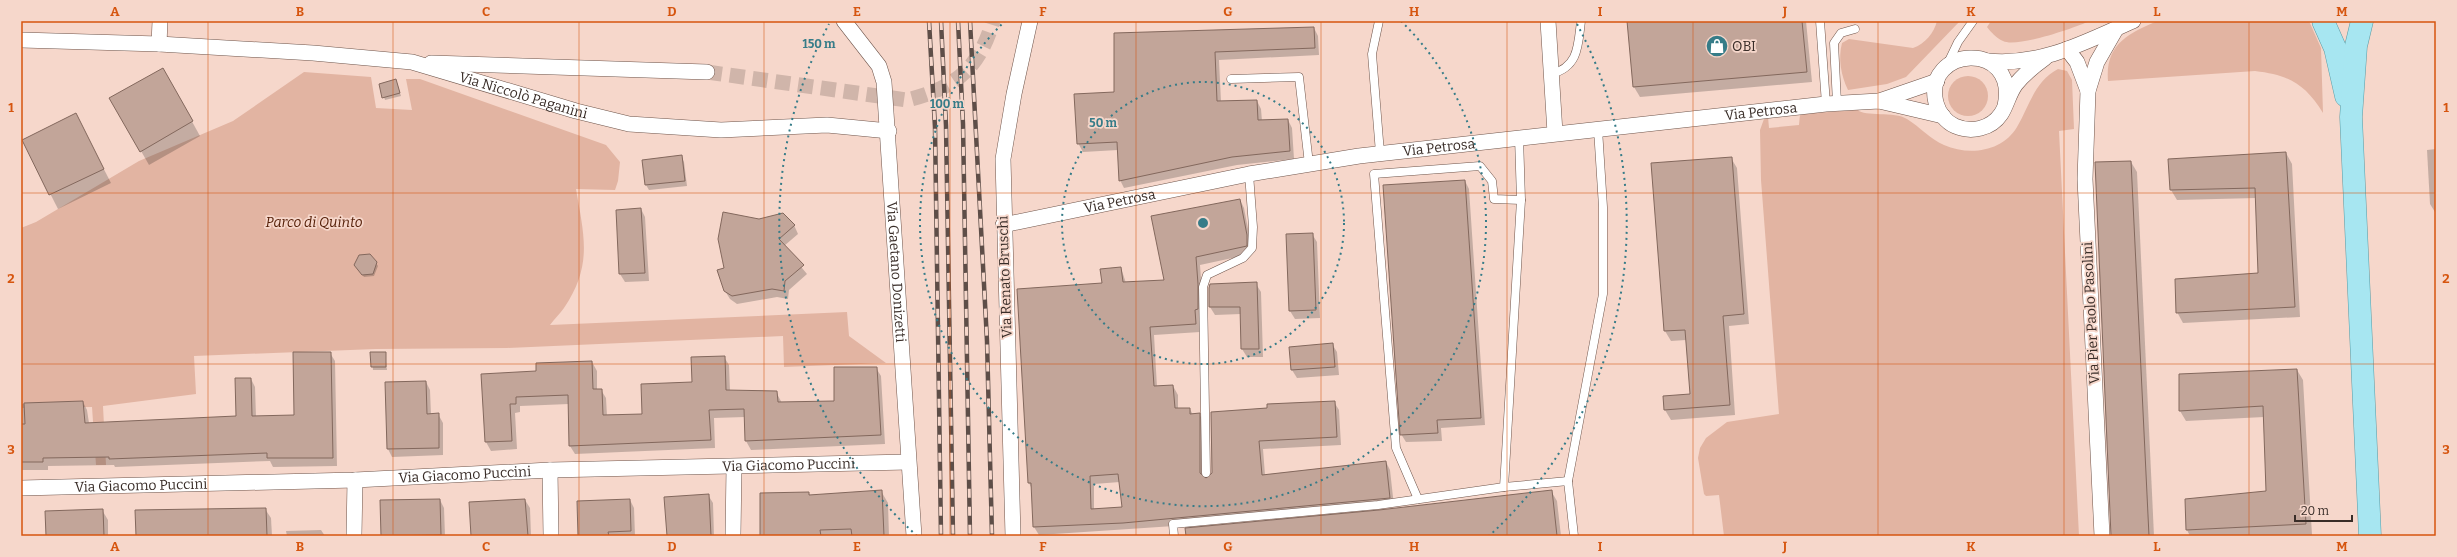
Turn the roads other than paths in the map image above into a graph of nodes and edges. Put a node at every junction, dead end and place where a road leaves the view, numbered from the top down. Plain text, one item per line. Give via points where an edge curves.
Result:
1 (160, 21) edge
2 (844, 21) edge
3 (1030, 21) edge
4 (1379, 21) edge
5 (1548, 21) edge
6 (1581, 21) edge
7 (1820, 21) edge
8 (1973, 21) edge
9 (2133, 21) edge
10 (2323, 21) edge
11 (2362, 21) edge
12 (1855, 29) dead end
13 (2116, 29) junction
14 (21, 40) edge
15 (159, 44) junction
16 (2067, 49) junction
17 (2045, 58) junction
18 (1988, 61) junction
19 (412, 62) junction
20 (1945, 68) junction
21 (707, 72) tunnel mouth
22 (1551, 74) junction
23 (1230, 79) dead end
24 (1937, 81) junction
25 (2088, 91) junction
26 (1879, 102) junction
27 (1831, 104) junction
28 (2005, 106) junction
29 (1942, 116) junction
30 (2350, 117) junction
31 (1598, 129) junction
32 (888, 131) junction
33 (1555, 133) junction
34 (1519, 137) junction
35 (1380, 153) junction
36 (1310, 164) junction
37 (1249, 174) junction
38 (1521, 200) junction
39 (1003, 225) junction
40 (908, 462) junction
41 (734, 467) junction
42 (550, 470) junction
43 (1206, 473) dead end
44 (355, 480) junction
45 (1568, 481) junction
46 (1504, 487) junction
47 (21, 488) edge
48 (1418, 499) junction
49 (354, 536) edge
50 (551, 536) edge
51 (733, 536) edge
52 (914, 536) edge
53 (1013, 536) edge
54 (1174, 536) edge
55 (1574, 536) edge
56 (2102, 536) edge
57 (2370, 536) edge

1 - 15 street
2 - 32 street, Via Gaetano Donizetti via 882,73
3 - 39 street, Via Renato Bruschi via 1002,160
4 - 35 lane via 1372,54
5 - 22 street
6 - 22 lane via 1575,56 1569,67
7 - 27 lane
8 - 20 lane via 1958,42
9 - 13 street, Via Petrosa
10 - 30 main road via 2334,48
11 - 30 main road via 2356,46
12 - 27 lane via 1841,33 1834,43
13 - 16 street, Via Petrosa
13 - 25 street, Via Pier Paolo Pasolini via 2097,62
14 - 15 street, Via Niccolò Paganini
15 - 19 street, Via Niccolò Paganini
16 - 17 street, Via Petrosa
16 - 25 street, Via Pier Paolo Pasolini via 2078,62
17 - 18 street, Via Petrosa via 2012,63
17 - 28 street, Via Petrosa via 2014,86
18 - 20 street, Via Petrosa via 1963,58
18 - 28 street via 2005,79
19 - 21 street
19 - 32 street, Via Niccolò Paganini via 569,110 629,124 721,130 827,125
20 - 24 street, Via Petrosa
22 - 33 street
23 - 36 lane via 1299,77
24 - 26 street, Via Petrosa
24 - 29 street, Via Petrosa via 1935,97
25 - 56 street, Via Pier Paolo Pasolini via 2085,179
26 - 27 street, Via Petrosa
26 - 29 street, Via Petrosa
27 - 31 street, Via Petrosa
28 - 29 street, Via Petrosa via 1994,122 1980,129 1959,128
30 - 57 main road
31 - 33 street, Via Petrosa
31 - 45 lane via 1603,207 1602,294
32 - 40 street, Via Gaetano Donizetti
33 - 34 street, Via Petrosa
34 - 35 street, Via Petrosa
34 - 38 lane
35 - 36 street, Via Petrosa
36 - 37 street, Via Petrosa
37 - 39 street, Via Petrosa
37 - 43 lane via 1252,248 1243,258 1207,275 1203,287
38 - 46 lane
38 - 48 lane via 1494,200 1492,181 1480,166 1374,174 1396,448
39 - 53 street, Via Renato Bruschi
40 - 41 street, Via Giacomo Puccini
40 - 52 street, Via Gaetano Donizetti
41 - 42 street, Via Giacomo Puccini
41 - 51 street
42 - 44 street, Via Giacomo Puccini
42 - 50 street
44 - 47 street, Via Giacomo Puccini
44 - 49 street
45 - 46 lane
45 - 55 lane
46 - 48 lane
48 - 54 lane via 1173,524

